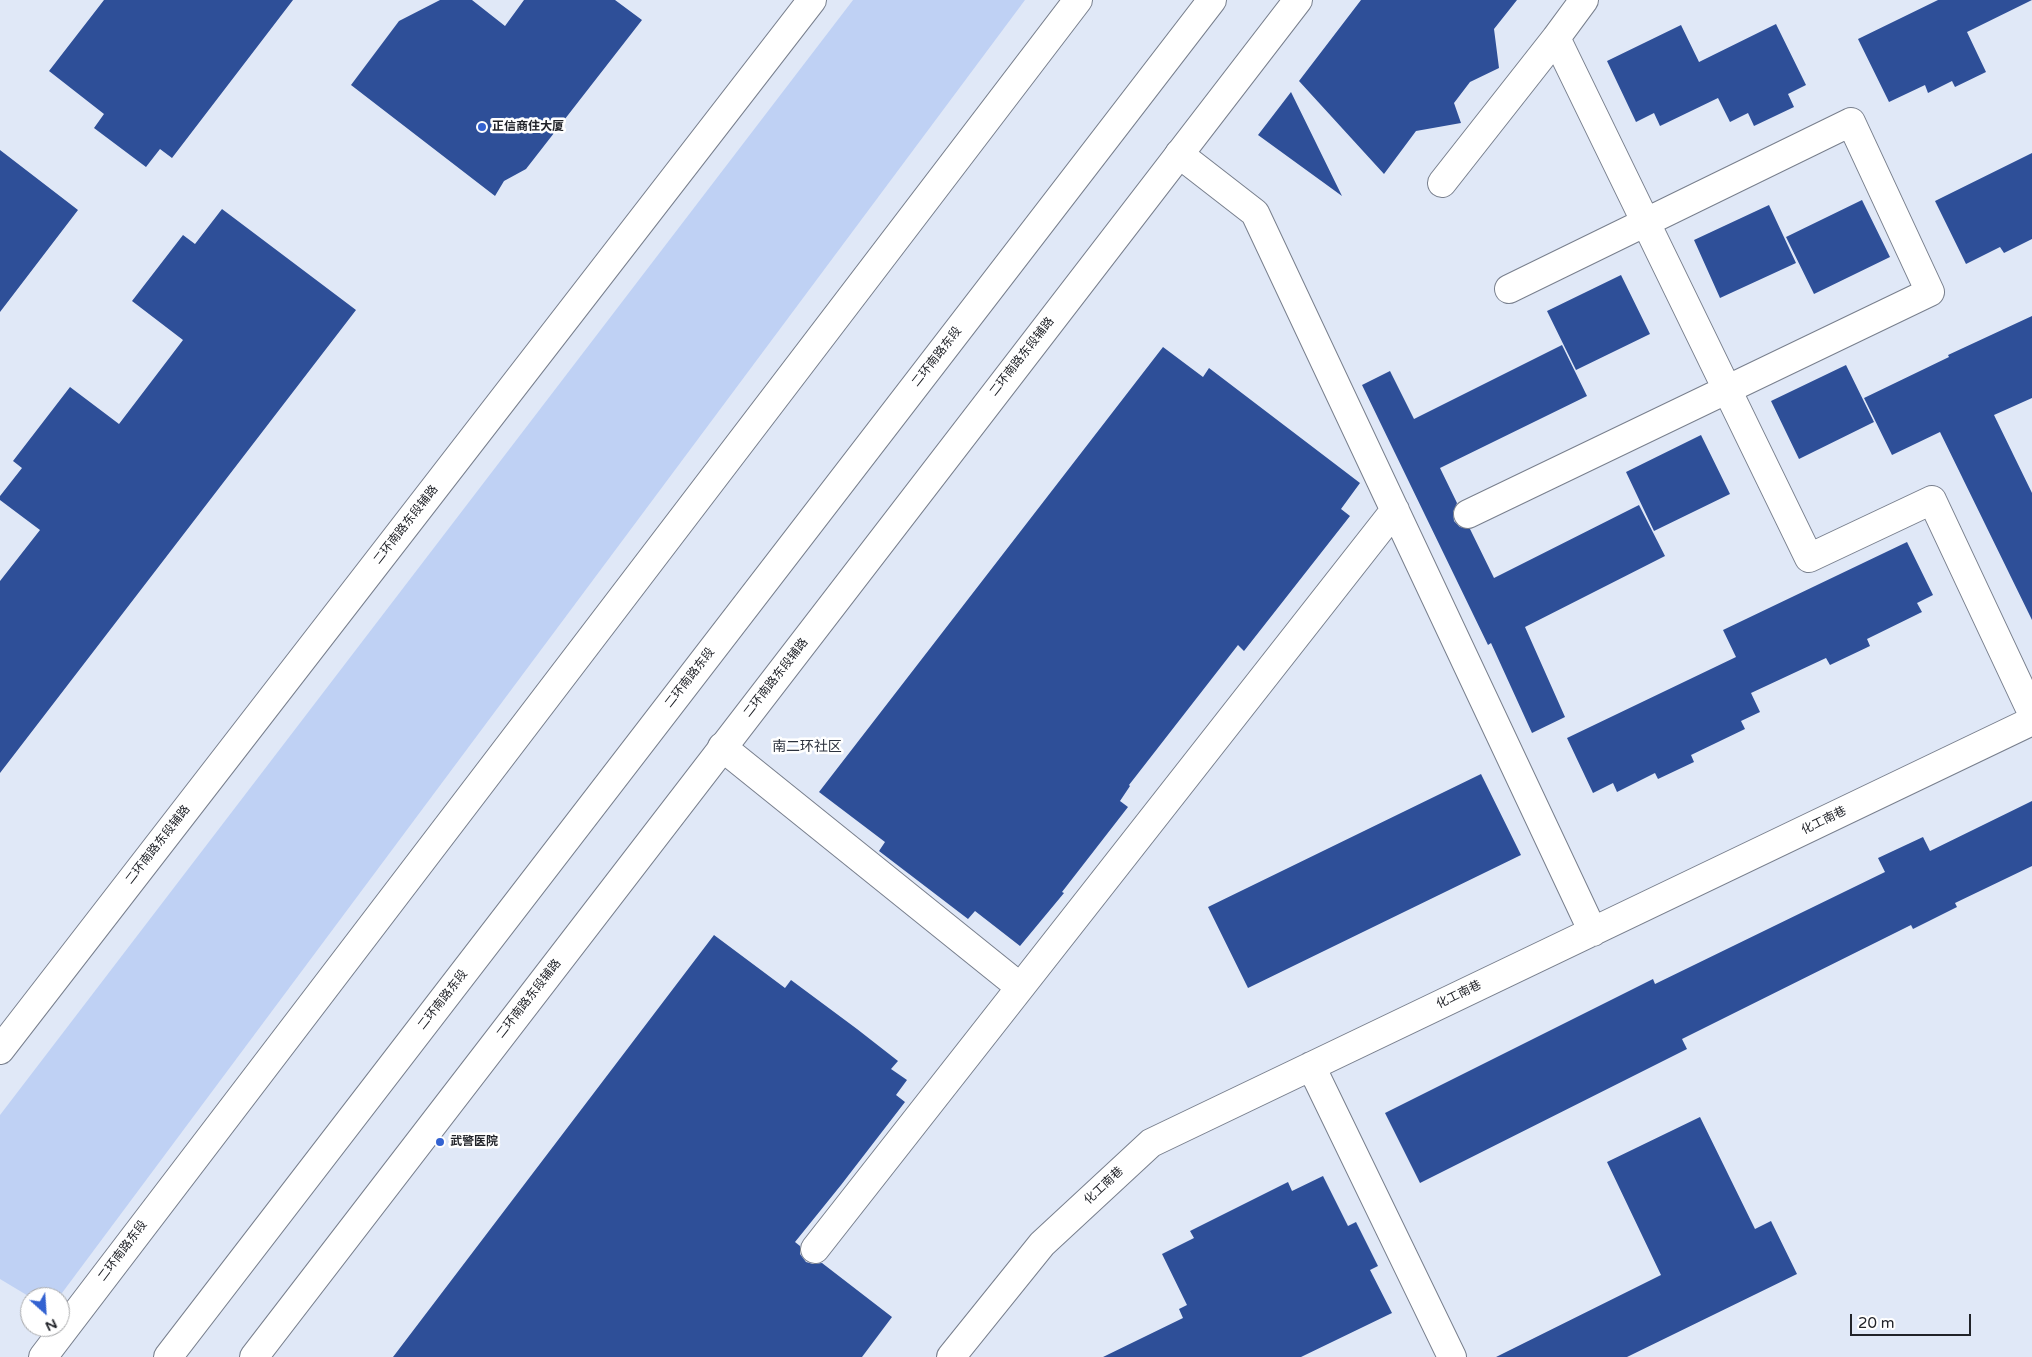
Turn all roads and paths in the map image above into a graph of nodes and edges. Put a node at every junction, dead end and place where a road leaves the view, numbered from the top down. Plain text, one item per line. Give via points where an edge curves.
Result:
1 (812, 0) edge
2 (1078, 0) edge
3 (1212, 0) edge
4 (1298, 0) edge
5 (1584, 0) edge
6 (1556, 38) junction
7 (1179, 154) junction
8 (1442, 183) dead end
9 (1646, 222) junction
10 (1509, 289) dead end
11 (1727, 388) junction
12 (1395, 510) junction
13 (1468, 514) dead end
14 (2032, 713) edge
15 (2032, 721) edge
16 (722, 747) junction
17 (1593, 932) junction
18 (1020, 987) junction
19 (0, 1050) edge
20 (1311, 1066) junction
21 (815, 1249) dead end
22 (42, 1357) edge
23 (168, 1357) edge
24 (254, 1357) edge
25 (951, 1357) edge
26 (1452, 1357) edge

1 - 19 main road, 二环南路东段辅路
2 - 22 main road, 二环南路东段
3 - 23 main road, 二环南路东段
4 - 7 main road, 二环南路东段辅路
5 - 6 main road
6 - 8 main road
6 - 9 main road
7 - 12 main road via 1255,212
7 - 16 main road, 二环南路东段辅路
9 - 10 main road
9 - 11 main road
9 - 11 main road via 1850,122 1930,292
11 - 13 main road
11 - 14 main road via 1809,558 1932,500
12 - 17 main road
12 - 18 main road
15 - 17 main road, 化工南巷
16 - 18 main road
16 - 24 main road, 二环南路东段辅路
17 - 20 main road, 化工南巷
18 - 21 main road
20 - 25 main road, 化工南巷 via 1151,1144 1042,1244
20 - 26 main road

